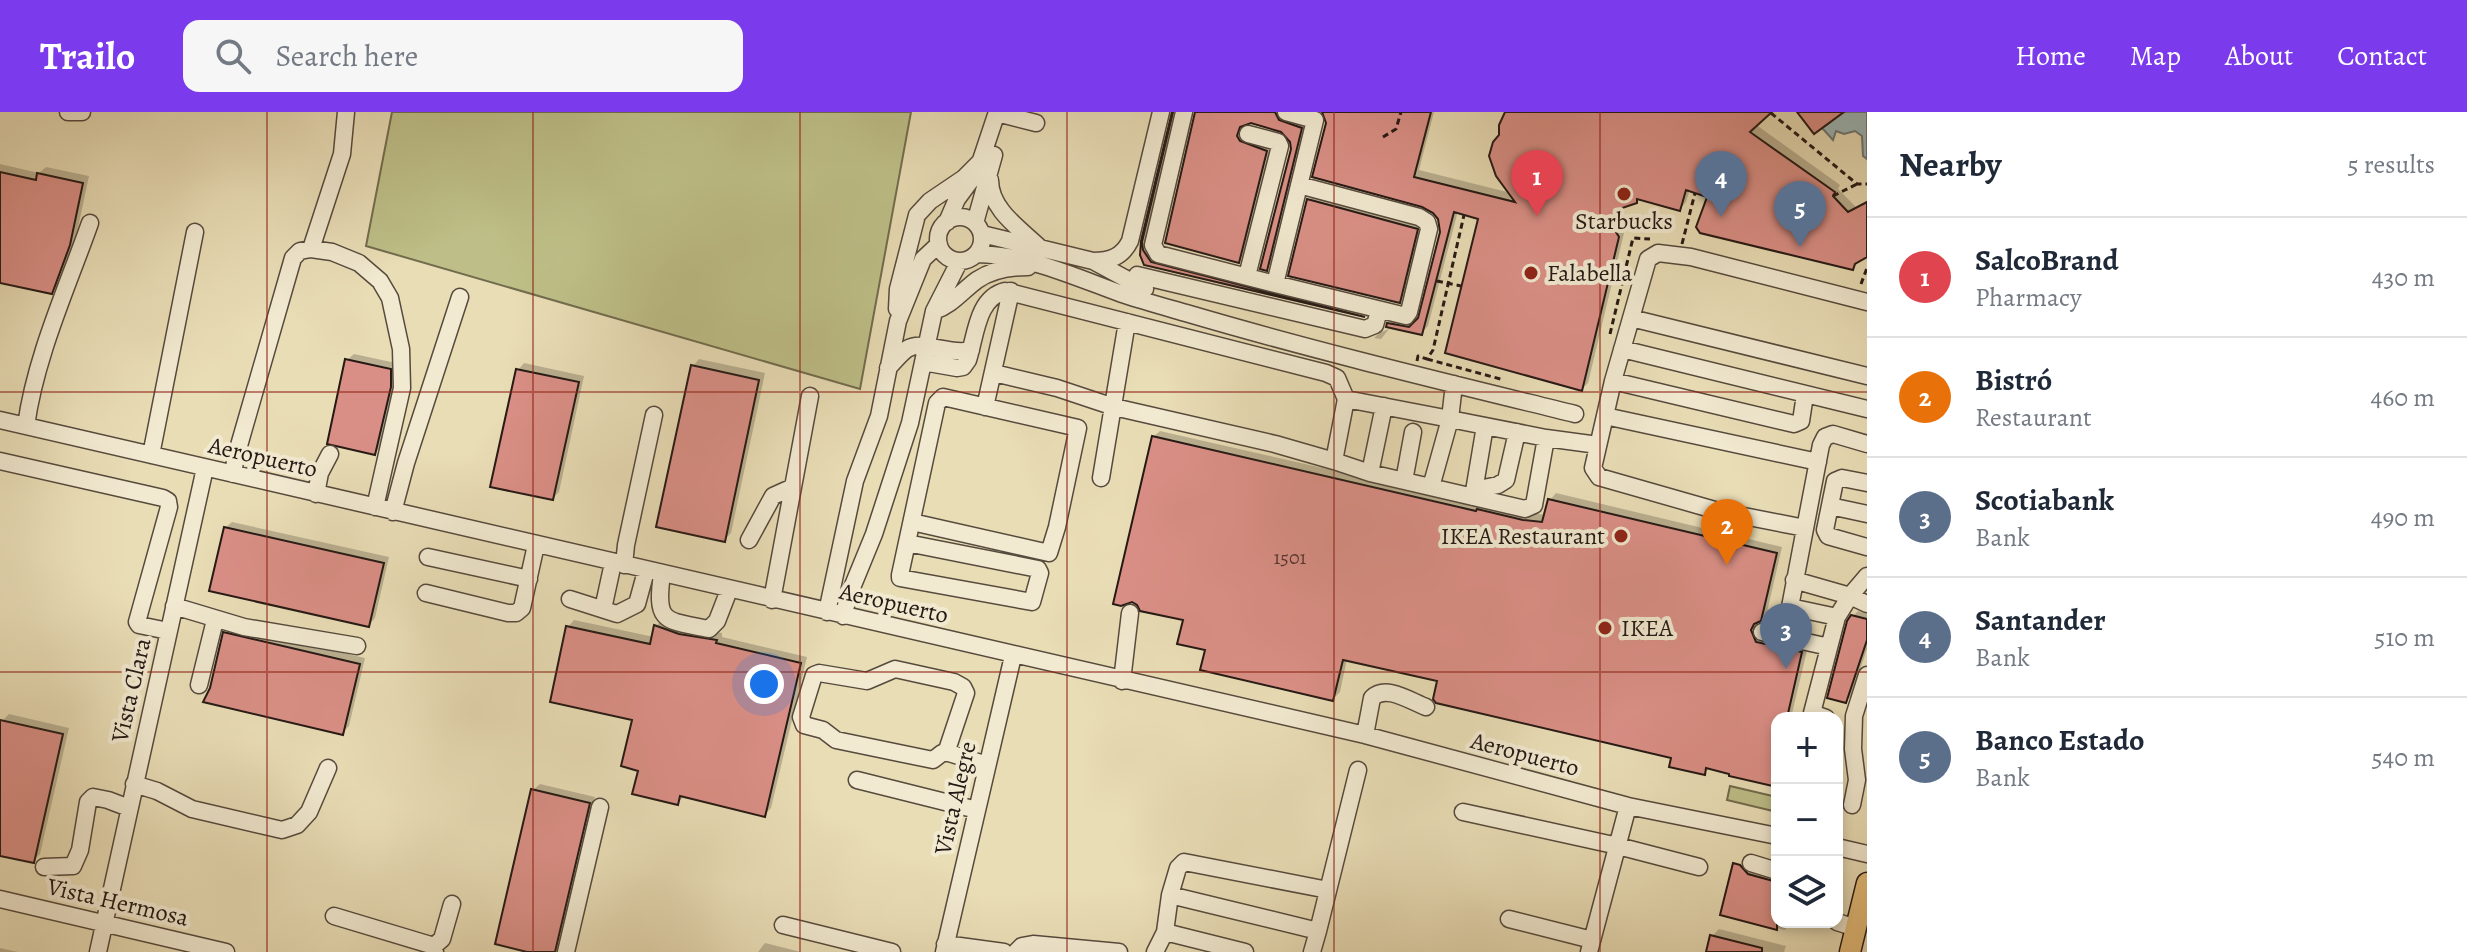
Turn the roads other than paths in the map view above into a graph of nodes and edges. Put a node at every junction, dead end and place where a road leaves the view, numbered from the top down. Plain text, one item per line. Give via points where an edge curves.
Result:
1 (68, 112) edge
2 (82, 112) edge
3 (346, 112) edge
4 (1161, 112) edge
5 (1184, 112) edge
6 (1288, 112) edge
7 (1002, 113) edge
8 (1036, 123) dead end
9 (1248, 134) dead end
10 (986, 163) junction
11 (1299, 185) junction
12 (947, 222) junction
13 (90, 223) dead end
14 (978, 229) junction
15 (195, 232) dead end
16 (939, 244) junction
17 (1039, 247) junction
18 (311, 249) junction
19 (977, 254) junction
20 (1093, 261) junction
21 (959, 262) junction
22 (1044, 267) junction
23 (1137, 274) junction
24 (1247, 276) junction
25 (1090, 280) junction
26 (1275, 284) junction
27 (1011, 291) junction
28 (460, 297) dead end
29 (1867, 302) edge
30 (934, 311) junction
31 (1379, 311) junction
32 (1188, 314) junction
33 (1631, 318) junction
34 (898, 321) junction
35 (1127, 322) junction
36 (1615, 344) junction
37 (924, 354) junction
38 (888, 368) junction
39 (998, 374) junction
40 (1867, 376) edge
41 (1613, 381) junction
42 (1454, 384) junction
43 (1805, 395) junction
44 (810, 396) dead end
45 (1346, 399) junction
46 (1384, 406) junction
47 (988, 407) junction
48 (1114, 407) junction
49 (1867, 409) edge
50 (1575, 414) dead end
51 (654, 415) dead end
52 (1605, 416) junction
53 (1450, 419) junction
54 (0, 420) edge
55 (26, 426) junction
56 (1485, 426) junction
57 (1413, 432) dead end
58 (1517, 432) junction
59 (1546, 438) junction
60 (1867, 444) edge
61 (1598, 445) junction
62 (330, 454) dead end
63 (151, 455) junction
64 (0, 461) edge
65 (1334, 461) junction
66 (1818, 462) junction
67 (205, 468) junction
68 (1370, 473) junction
69 (233, 474) junction
70 (1101, 478) dead end
71 (1404, 481) junction
72 (1867, 483) edge
73 (793, 487) junction
74 (1431, 487) junction
75 (1474, 493) junction
76 (316, 494) junction
77 (1830, 506) junction
78 (375, 507) junction
79 (393, 512) junction
80 (1867, 514) edge
81 (912, 522) junction
82 (1805, 528) junction
83 (749, 540) dead end
84 (907, 543) junction
85 (536, 545) junction
86 (1867, 547) edge
87 (428, 557) dead end
88 (618, 564) junction
89 (654, 572) junction
90 (1867, 576) edge
91 (529, 579) junction
92 (1794, 580) junction
93 (729, 590) junction
94 (426, 593) dead end
95 (1850, 596) junction
96 (570, 599) dead end
97 (772, 600) junction
98 (1867, 604) edge
99 (174, 606) junction
100 (603, 609) junction
101 (1130, 613) dead end
102 (835, 614) junction
103 (1837, 617) junction
104 (215, 620) junction
105 (168, 631) junction
106 (1762, 632) dead end
107 (357, 646) dead end
108 (1829, 647) junction
109 (1013, 656) junction
110 (1867, 675) edge
111 (1122, 681) junction
112 (199, 685) dead end
113 (1426, 707) dead end
114 (1817, 712) edge
115 (1845, 719) edge
116 (1365, 735) junction
117 (1845, 747) edge
118 (946, 753) junction
119 (987, 765) junction
120 (328, 768) dead end
121 (1358, 770) dead end
122 (857, 780) dead end
123 (134, 784) junction
124 (1852, 805) dead end
125 (1628, 806) junction
126 (600, 807) dead end
127 (129, 808) junction
128 (977, 810) junction
129 (1463, 812) dead end
130 (1771, 835) edge
131 (1618, 846) junction
132 (1843, 848) edge
133 (1867, 854) edge
134 (1751, 863) dead end
135 (44, 867) dead end
136 (1699, 867) dead end
137 (1771, 869) edge
138 (1867, 883) edge
139 (1328, 890) junction
140 (1170, 895) junction
141 (0, 899) edge
142 (452, 904) dead end
143 (334, 916) dead end
144 (1509, 919) dead end
145 (103, 923) junction
146 (783, 925) dead end
147 (1846, 925) edge
148 (1318, 931) junction
149 (1165, 932) junction
150 (1590, 946) edge
151 (440, 947) edge
152 (944, 948) edge
153 (98, 952) edge
154 (226, 952) edge
155 (566, 952) edge
156 (892, 952) edge
157 (1004, 952) edge
158 (1016, 952) edge
159 (1119, 952) edge
160 (1155, 952) edge
161 (1245, 952) edge
162 (1312, 952) edge
163 (1850, 952) edge

1 - 2 street
3 - 18 street via 342,154
4 - 20 street via 1130,241 1116,257
5 - 24 street via 1154,249
6 - 11 street via 1315,120
7 - 8 street
7 - 10 street
9 - 24 street via 1280,146
10 - 12 street via 957,199
10 - 14 street
10 - 17 street via 999,208
10 - 34 street via 917,215 898,289
11 - 26 street
11 - 31 street via 1427,222 1409,312 1403,316
12 - 14 street via 958,217
12 - 16 street via 940,229
13 - 55 street
14 - 17 street
14 - 19 street via 982,245
15 - 63 street
16 - 21 street via 944,254
16 - 34 street via 923,259
17 - 20 street
18 - 69 street via 293,258
18 - 78 street via 359,263 380,281 394,311 402,388
19 - 21 street
19 - 22 street
20 - 23 street
21 - 30 street
22 - 25 street
22 - 30 street via 989,273
23 - 25 street via 1113,283
23 - 31 street via 1365,329 1375,325
23 - 32 street
24 - 26 street
25 - 32 street
26 - 31 street
27 - 35 street
27 - 37 street via 994,294 986,302 966,364 960,368
27 - 39 street
28 - 79 street
29 - 33 street via 1658,253 1648,259
30 - 37 street
32 - 42 street
33 - 36 street
33 - 40 street
34 - 38 street
35 - 45 street via 1326,373 1337,378
35 - 48 street
36 - 41 street
36 - 43 street
37 - 38 street via 913,346
37 - 102 street via 910,423 874,534 849,595
38 - 102 street via 876,428 855,481
39 - 47 street
39 - 48 street
41 - 43 street via 1794,424 1801,421
41 - 52 street
42 - 50 street
42 - 53 street
43 - 49 street
44 - 73 street
45 - 46 street
45 - 65 street
46 - 53 street
46 - 68 street
47 - 81 street via 939,400
47 - 81 street via 1078,428 1050,552
48 - 65 street
48 - 70 street
51 - 88 street
52 - 61 street
52 - 66 street
53 - 56 street
53 - 74 street
54 - 55 street, Aeropuerto
55 - 63 street, Aeropuerto
56 - 58 street
56 - 75 street
57 - 71 street
58 - 59 street
58 - 75 street via 1506,480
59 - 61 street
59 - 75 street via 1534,505 1525,509
60 - 66 street via 1833,434 1825,437
61 - 82 street via 1593,468 1602,479
62 - 76 street
63 - 67 street, Aeropuerto
64 - 105 street via 168,501 137,622
65 - 68 street
66 - 82 street
67 - 69 street, Aeropuerto
67 - 99 street, Vista Clara
68 - 71 street
69 - 76 street, Aeropuerto
71 - 74 street
72 - 77 street via 1835,481
73 - 83 street via 773,496
73 - 97 street
74 - 75 street
76 - 78 street, Aeropuerto
77 - 80 street
77 - 86 street via 1828,536
78 - 79 street, Aeropuerto
79 - 85 street, Aeropuerto
81 - 84 street
82 - 92 street
84 - 84 street via 902,579 1030,603 1036,596 1038,569
85 - 88 street, Aeropuerto
85 - 91 street
87 - 91 street
88 - 89 street, Aeropuerto
88 - 100 street
89 - 93 street, Aeropuerto
89 - 93 street via 660,610 669,621 709,629
89 - 100 street via 637,604 617,614
90 - 95 street
91 - 94 street via 516,613
92 - 95 street
92 - 103 street via 1790,607
93 - 97 street, Aeropuerto
95 - 98 street
95 - 103 street
96 - 100 street
97 - 102 street, Aeropuerto
99 - 104 street
99 - 105 street, Vista Clara
101 - 111 street
102 - 109 street, Aeropuerto
103 - 108 street
104 - 107 street
104 - 112 street
105 - 123 street, Vista Clara
106 - 108 street
108 - 114 street
109 - 111 street, Aeropuerto
109 - 119 street, Vista Alegre
110 - 115 street
111 - 116 street, Aeropuerto
113 - 116 street via 1392,693 1375,693
115 - 117 street
116 - 125 street, Aeropuerto
117 - 124 street via 1857,780
118 - 118 street via 933,760 921,758 836,740 804,725 801,717 814,675 867,681 895,669 963,687 966,693
118 - 119 street
119 - 128 street, Vista Alegre
120 - 123 street via 309,812 297,825 282,830 192,809
121 - 139 street
122 - 128 street
123 - 127 street, Vista Clara
125 - 130 street, Aeropuerto
125 - 131 street
126 - 155 street
127 - 135 street via 93,797 73,866
127 - 145 street, Vista Clara
128 - 152 street, Vista Alegre
129 - 131 street
131 - 136 street
131 - 150 street
132 - 133 street
134 - 137 street
138 - 147 main road
139 - 140 street via 1184,862
139 - 148 street
140 - 148 street
140 - 149 street
141 - 145 street, Vista Hermosa
142 - 151 street
143 - 151 street
144 - 150 street
145 - 153 street, Vista Clara
145 - 154 street, Vista Hermosa
146 - 156 street
147 - 163 main road
148 - 162 street
149 - 160 street
149 - 161 street
152 - 157 street
158 - 159 street via 1033,944

